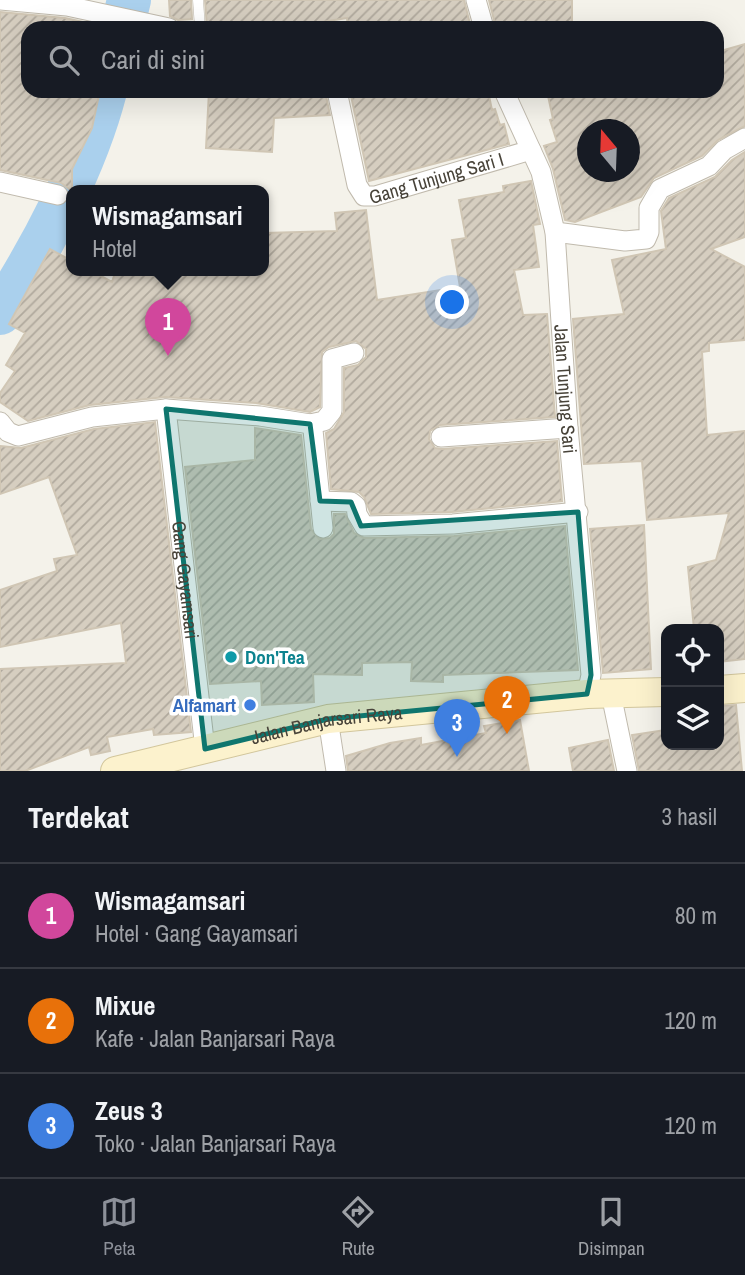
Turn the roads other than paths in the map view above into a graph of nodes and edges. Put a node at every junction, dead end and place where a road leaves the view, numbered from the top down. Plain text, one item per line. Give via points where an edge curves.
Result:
1 (0, 0) edge
2 (198, 0) edge
3 (476, 0) edge
4 (137, 21) edge
5 (200, 21) edge
6 (482, 21) edge
7 (338, 98) edge
8 (507, 98) edge
9 (745, 138) edge
10 (531, 150) junction
11 (0, 182) edge
12 (58, 195) dead end
13 (555, 232) junction
14 (354, 353) dead end
15 (166, 410) junction
16 (0, 422) edge
17 (310, 424) junction
18 (568, 428) junction
19 (441, 437) dead end
20 (320, 501) junction
21 (578, 512) junction
22 (323, 528) dead end
23 (745, 688) edge
24 (724, 690) edge
25 (661, 692) edge
26 (599, 694) junction
27 (328, 719) junction
28 (205, 749) junction
29 (115, 771) edge
30 (336, 771) edge
31 (627, 771) edge

1 - 4 street via 67,6
2 - 5 lane
3 - 6 street
7 - 10 street, Gang Tunjung Sari I via 357,185 364,195 375,196
8 - 10 street, Jalan Tunjung Sari
9 - 13 street via 709,166 660,189 649,208 646,239 625,241
10 - 13 street, Jalan Tunjung Sari
11 - 12 street
13 - 18 street, Jalan Tunjung Sari
14 - 17 street via 332,359 332,411 324,421
15 - 16 street via 92,417 18,436
15 - 17 street
15 - 28 street, Gang Gayamsari
17 - 20 street
18 - 19 street
18 - 21 street, Jalan Tunjung Sari
20 - 21 street via 351,502 364,526 453,524
20 - 22 street
21 - 26 street, Jalan Tunjung Sari via 591,675
23 - 24 main road
25 - 26 main road, Jalan Banjarsari Raya
26 - 27 main road, Jalan Banjarsari Raya
26 - 31 street, Jalan Tunjung Sari
27 - 28 main road, Jalan Banjarsari Raya
27 - 30 street
28 - 29 main road, Jalan Banjarsari Raya

